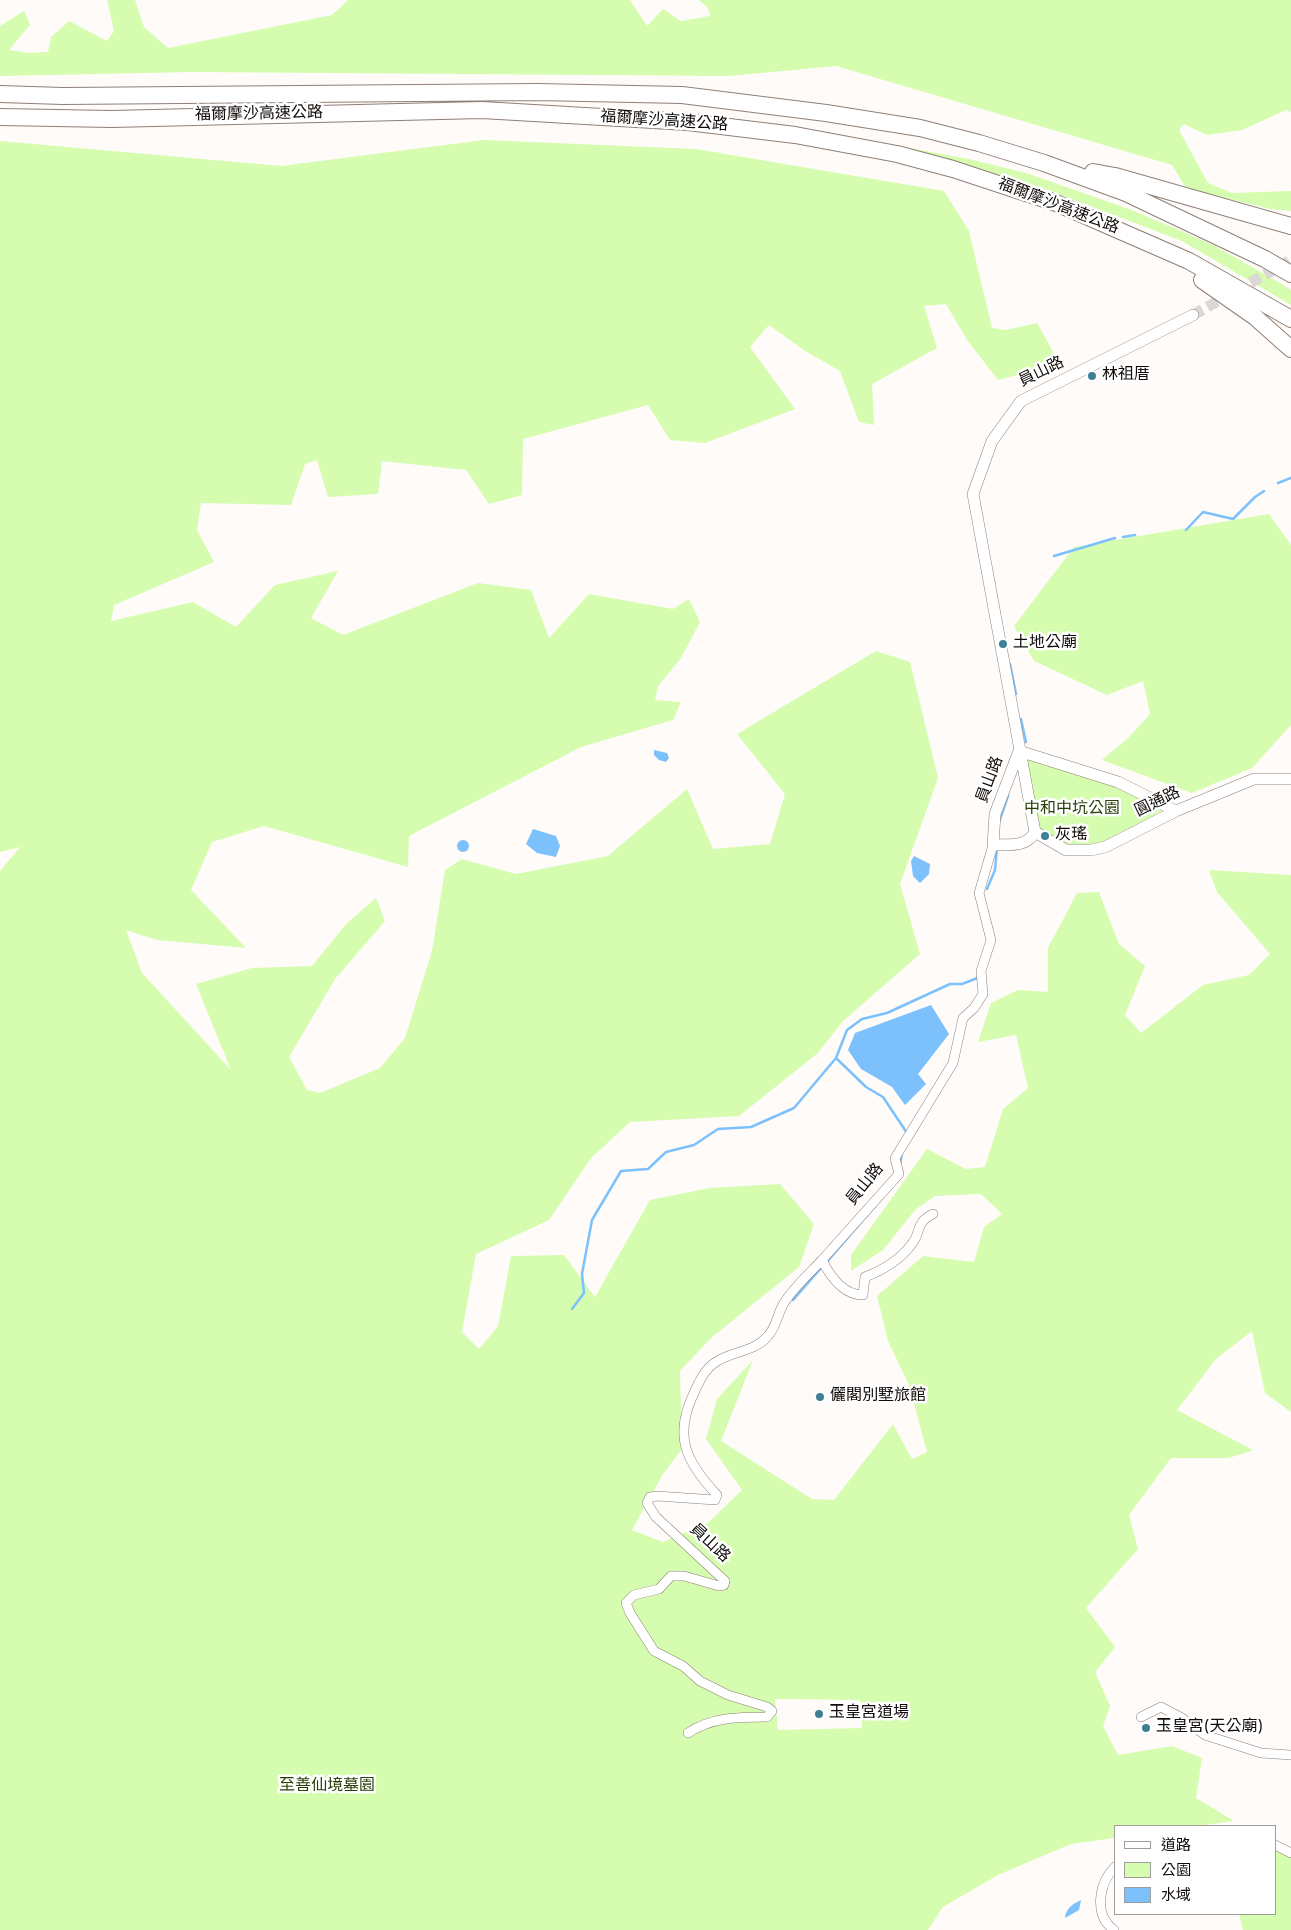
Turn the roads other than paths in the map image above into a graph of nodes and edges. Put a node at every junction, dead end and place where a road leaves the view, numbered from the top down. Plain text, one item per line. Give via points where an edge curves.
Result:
1 (0, 94) edge
2 (0, 117) edge
3 (1044, 163) junction
4 (1056, 203) junction
5 (1263, 218) junction
6 (1291, 222) edge
7 (1291, 226) edge
8 (1291, 274) edge
9 (1192, 315) tunnel mouth
10 (1291, 319) edge
11 (1291, 349) edge
12 (1018, 750) junction
13 (1291, 779) edge
14 (1176, 811) junction
15 (1039, 834) junction
16 (997, 845) junction
17 (933, 1214) dead end
18 (822, 1260) junction
19 (1141, 1717) dead end
20 (688, 1733) dead end
21 (1291, 1754) edge
22 (1276, 1846) edge
23 (1291, 1853) edge
24 (1114, 1868) edge
25 (1114, 1930) edge

1 - 3 highway, 福爾摩沙高速公路 via 537,92 682,96 920,128
2 - 4 highway, 福爾摩沙高速公路 via 112,119 482,110 688,122 795,135 897,154
3 - 5 highway via 1115,176
3 - 8 highway, 福爾摩沙高速公路 via 1126,193
4 - 10 highway, 福爾摩沙高速公路 via 1189,261
4 - 11 highway via 1216,288
5 - 6 highway
5 - 7 highway
9 - 12 street, 員山路 via 1021,401 992,441 973,494
12 - 14 street via 1118,782
12 - 15 street
12 - 16 street, 員山路 via 995,814
13 - 14 street, 圓通路 via 1254,778
14 - 15 street, 圓通路 via 1106,847 1091,850 1066,850
15 - 16 street via 1023,844
16 - 18 street, 員山路 via 978,893 991,940 981,971 983,994 963,1018 953,1063 895,1158 899,1174
17 - 18 street via 918,1226 913,1244 896,1261 865,1277 863,1295 846,1290 828,1272
18 - 20 street, 員山路 via 784,1303 776,1325 766,1338 747,1351 726,1356 713,1364 703,1375 686,1409 683,1425 690,1464 717,1495 715,1500 657,1496 650,1497 647,1503 656,1517 725,1581 719,1586 684,1576 671,1576 659,1589 634,1595 626,1603 630,1613 654,1651 683,1666 700,1681 772,1712 767,1717 732,1717
19 - 21 street via 1161,1708 1205,1735 1260,1753
22 - 23 street
24 - 25 street via 1102,1886 1101,1910 1104,1920

